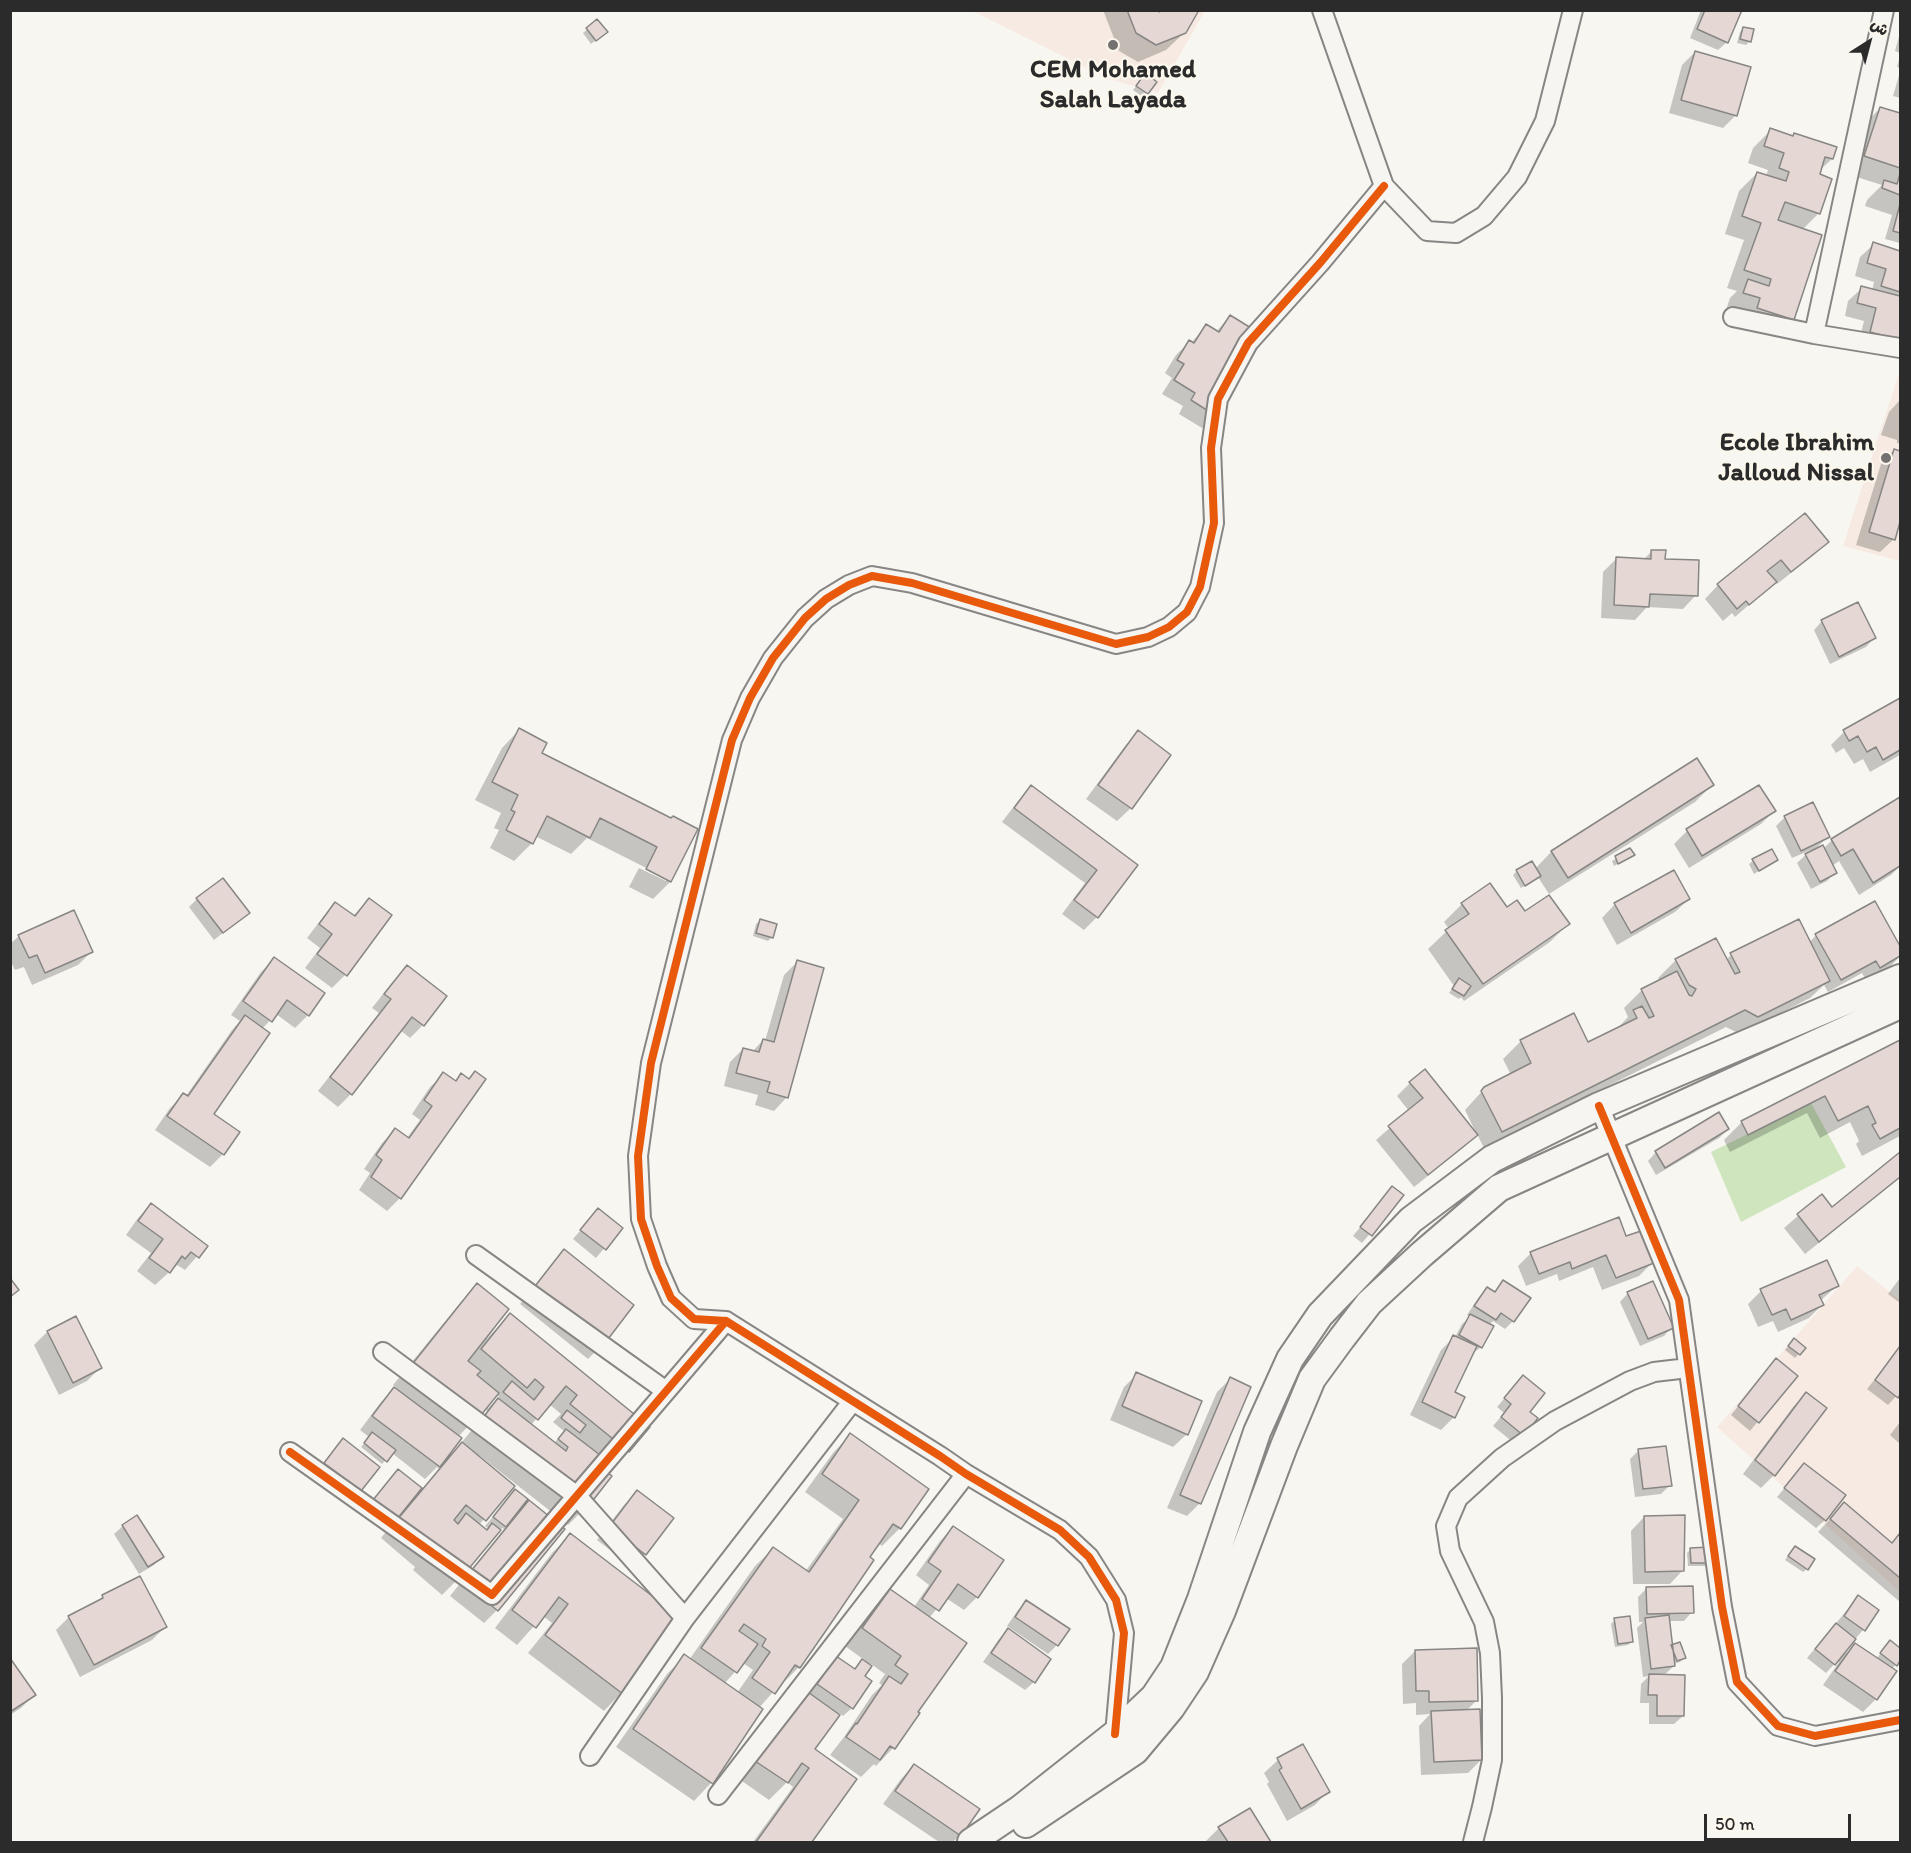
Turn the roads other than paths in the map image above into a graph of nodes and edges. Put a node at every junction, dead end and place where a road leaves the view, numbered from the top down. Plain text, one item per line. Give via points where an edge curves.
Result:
1 (1322, 10) edge
2 (1573, 10) edge
3 (1884, 10) edge
4 (1384, 186) junction
5 (1733, 317) dead end
6 (1814, 334) junction
7 (1900, 348) edge
8 (1897, 998) edge
9 (1599, 1106) junction
10 (1611, 1137) junction
11 (476, 1255) dead end
12 (726, 1322) junction
13 (382, 1352) dead end
14 (1688, 1368) junction
15 (666, 1391) junction
16 (852, 1402) junction
17 (290, 1452) dead end
18 (966, 1474) junction
19 (578, 1496) junction
20 (685, 1618) junction
21 (1900, 1720) edge
22 (1115, 1734) junction
23 (590, 1756) dead end
24 (718, 1795) dead end
25 (971, 1842) edge
26 (998, 1842) edge
27 (1473, 1842) edge

1 - 4 street
2 - 4 street via 1545,121 1517,177 1484,216 1456,233 1428,231
3 - 6 street
4 - 12 street via 1248,343 1218,399 1211,448 1214,523 1200,587 1187,612 1169,627 1148,637 1116,644 912,583 872,576 826,599 773,658 732,740 651,1064 638,1156 641,1219 671,1298 694,1319
5 - 6 street
6 - 7 street
8 - 9 main road
8 - 10 main road
9 - 10 street
9 - 22 main road via 1492,1160 1411,1220 1320,1316 1290,1359 1257,1432 1174,1667 1154,1697
10 - 14 street via 1679,1300
10 - 26 main road via 1499,1188 1370,1304 1312,1379 1222,1611 1195,1672 1172,1708 1135,1750
11 - 15 street
12 - 15 street
12 - 16 street
13 - 19 street
14 - 21 street via 1722,1606 1737,1682 1778,1726 1815,1736
14 - 27 street via 1654,1371 1555,1421 1502,1458 1458,1498 1446,1526 1450,1551 1484,1622 1492,1687 1492,1760
15 - 19 street
16 - 18 street
16 - 20 street
17 - 19 street via 492,1595
18 - 22 street via 1060,1530 1089,1557 1116,1600 1124,1633
18 - 24 street
19 - 20 street
20 - 23 street
22 - 25 main road

